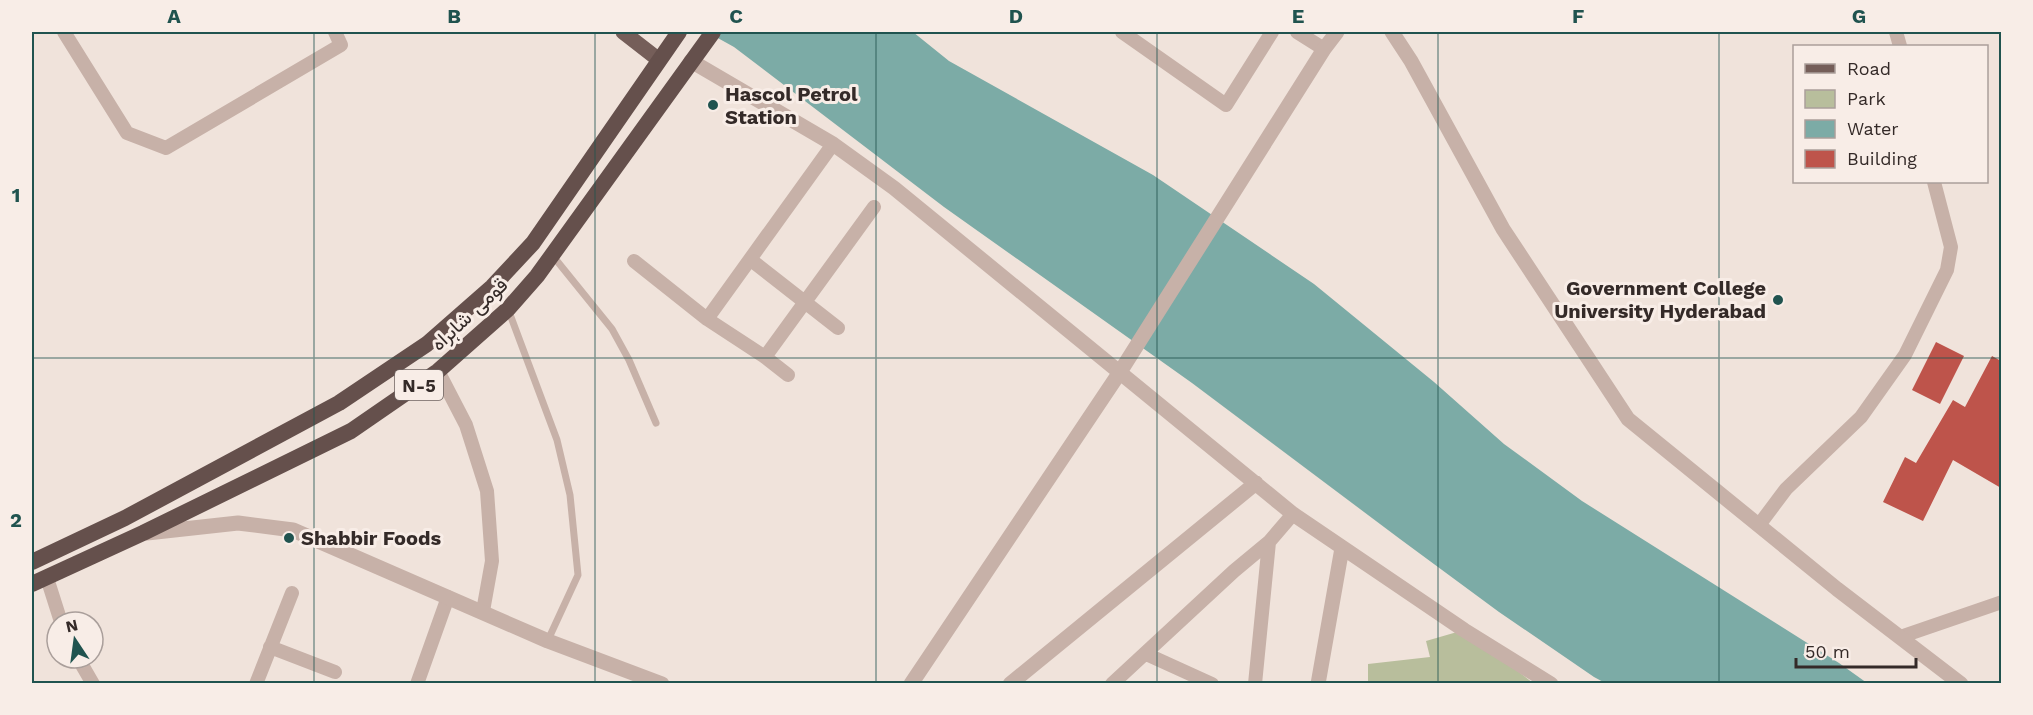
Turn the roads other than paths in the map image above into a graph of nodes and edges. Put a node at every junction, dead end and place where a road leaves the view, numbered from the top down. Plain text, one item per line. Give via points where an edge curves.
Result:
1 (64, 32) edge
2 (335, 32) edge
3 (622, 32) edge
4 (713, 32) edge
5 (1122, 32) edge
6 (1272, 32) edge
7 (1297, 32) edge
8 (1337, 32) edge
9 (1392, 32) edge
10 (676, 33) edge
11 (1324, 49) junction
12 (694, 56) junction
13 (659, 60) junction
14 (833, 144) junction
15 (1934, 183) edge
16 (874, 207) dead end
17 (533, 243) junction
18 (553, 256) junction
19 (751, 260) junction
20 (634, 261) dead end
21 (805, 302) junction
22 (508, 309) junction
23 (707, 319) junction
24 (837, 328) dead end
25 (765, 357) junction
26 (438, 371) junction
27 (1120, 372) junction
28 (789, 375) dead end
29 (656, 423) dead end
30 (1256, 483) junction
31 (1293, 514) junction
32 (1759, 525) junction
33 (144, 533) junction
34 (1269, 542) junction
35 (1342, 549) junction
36 (32, 562) edge
37 (47, 578) junction
38 (32, 585) edge
39 (292, 593) dead end
40 (448, 597) junction
41 (2001, 602) edge
42 (57, 610) edge
43 (483, 611) junction
44 (1900, 637) junction
45 (548, 641) junction
46 (270, 647) junction
47 (1146, 654) junction
48 (85, 670) edge
49 (335, 672) dead end
50 (93, 684) edge
51 (256, 684) edge
52 (417, 684) edge
53 (662, 684) edge
54 (911, 684) edge
55 (1010, 684) edge
56 (1112, 684) edge
57 (1212, 684) edge
58 (1255, 684) edge
59 (1318, 684) edge
60 (1551, 684) edge
61 (1961, 684) edge

1 - 2 street via 127,133 166,148 341,45
3 - 13 main road
4 - 12 highway, قومی شاہراہ / N-5
5 - 6 street via 1226,105
7 - 11 street
8 - 11 street
9 - 32 street via 1503,229 1628,419
10 - 13 highway, قومی شاہراہ / N-5
11 - 27 street
12 - 14 street
12 - 18 highway, قومی شاہراہ / N-5
13 - 17 highway, قومی شاہراہ / N-5
14 - 19 street
14 - 27 street via 894,188
15 - 32 street via 1951,247 1947,270 1905,355 1861,417 1786,489
16 - 21 street
17 - 18 highway
17 - 36 highway, قومی شاہراہ / N-5 via 492,287 427,344 339,403 125,518
18 - 22 highway, قومی شاہراہ / N-5
18 - 29 lane via 612,329
19 - 21 street
19 - 23 street
20 - 23 street
21 - 24 street
21 - 25 street
22 - 26 highway, قومی شاہراہ / N-5
22 - 45 lane via 557,440 570,495 578,575
23 - 25 street
25 - 28 street
26 - 33 highway, قومی شاہراہ / N-5 via 351,431
26 - 43 street via 466,425 487,491 492,561
27 - 30 street
27 - 54 street
30 - 31 street
30 - 55 street
31 - 34 street
31 - 35 street
32 - 44 street
33 - 37 highway, قومی شاہراہ / N-5
33 - 40 street via 238,523 293,530
34 - 47 street
34 - 58 street
35 - 59 street
35 - 60 street
37 - 38 highway, قومی شاہراہ / N-5
37 - 42 street
39 - 46 street
40 - 43 street
40 - 52 street
41 - 44 street
43 - 45 street
44 - 61 street
45 - 53 street
46 - 49 street
46 - 51 street
47 - 56 street
47 - 57 street
48 - 50 street

